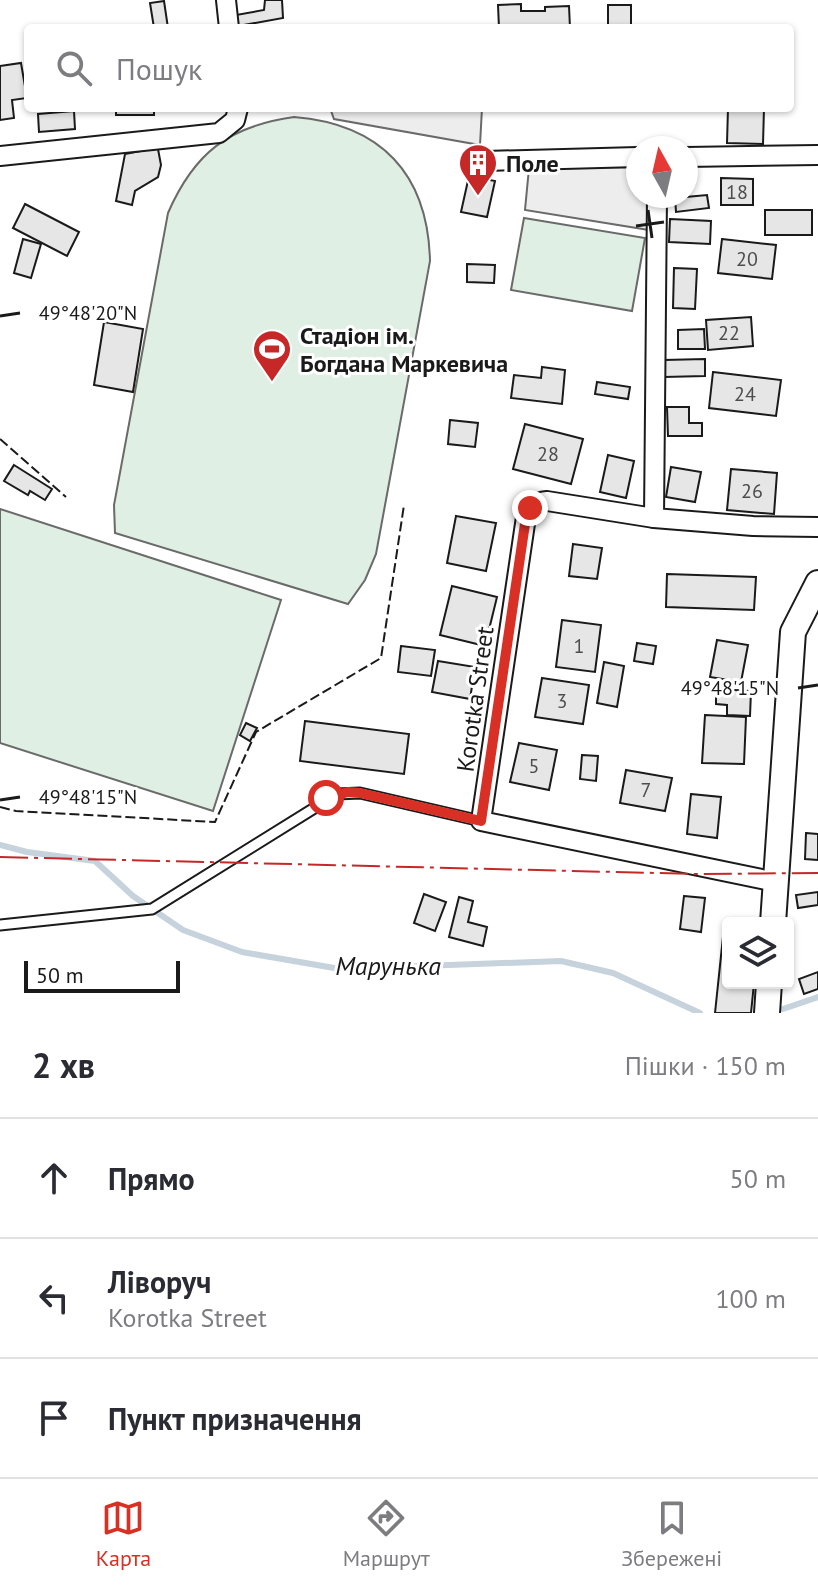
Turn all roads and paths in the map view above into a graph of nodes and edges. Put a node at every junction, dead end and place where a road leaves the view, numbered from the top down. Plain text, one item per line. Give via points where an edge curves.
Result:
1 (226, 0) edge
2 (229, 24) edge
3 (238, 112) edge
4 (818, 155) edge
5 (0, 156) edge
6 (626, 157) edge
7 (698, 157) edge
8 (486, 161) dead end
9 (657, 208) edge
10 (654, 518) junction
11 (818, 527) edge
12 (818, 583) edge
13 (481, 821) junction
14 (776, 882) junction
15 (773, 917) edge
16 (0, 925) edge
17 (769, 989) edge
18 (767, 1013) edge

1 - 2 street
3 - 5 street via 230,127 219,133
4 - 7 street
6 - 8 street
9 - 10 street
10 - 11 street
10 - 13 street, Korotka Street via 547,501 530,508
12 - 14 street via 793,632
13 - 14 street
13 - 16 lane via 360,793 337,794 152,909
14 - 15 street
17 - 18 street

